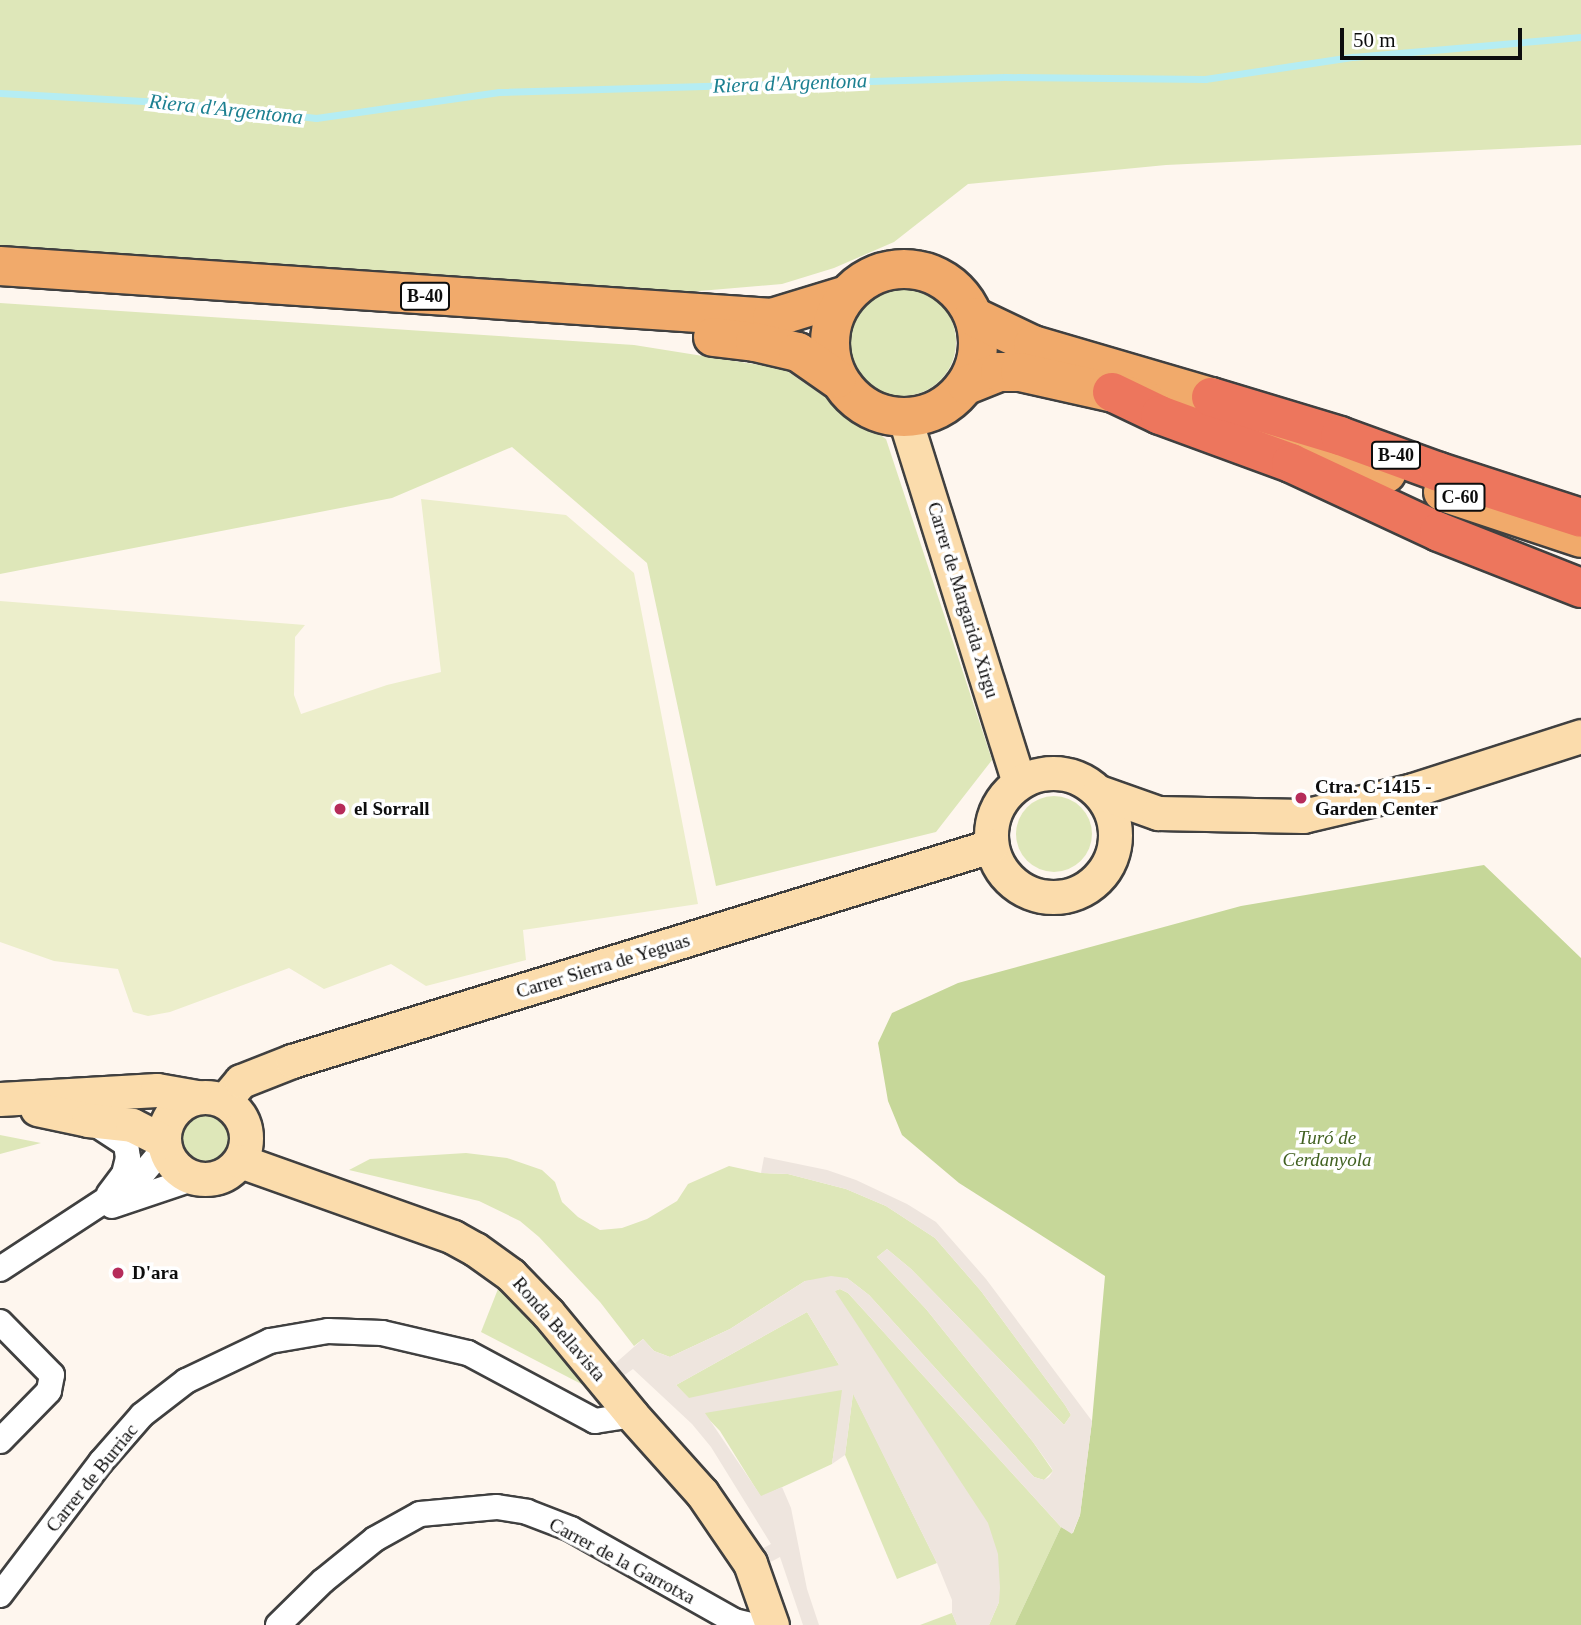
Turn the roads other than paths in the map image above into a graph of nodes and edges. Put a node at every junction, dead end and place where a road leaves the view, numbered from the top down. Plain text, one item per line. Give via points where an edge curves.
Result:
1 (0, 266) edge
2 (0, 278) edge
3 (847, 295) junction
4 (974, 317) junction
5 (837, 379) junction
6 (967, 385) junction
7 (1112, 392) junction
8 (1211, 397) joint
9 (905, 418) junction
10 (1340, 446) junction
11 (1581, 505) edge
12 (1581, 518) edge
13 (1581, 538) edge
14 (1581, 588) edge
15 (1581, 736) edge
16 (1019, 782) junction
17 (1099, 792) junction
18 (1158, 813) junction
19 (1114, 845) junction
20 (991, 846) junction
21 (210, 1099) junction
22 (0, 1100) edge
23 (88, 1120) junction
24 (164, 1144) junction
25 (240, 1161) junction
26 (195, 1178) junction
27 (91, 1212) junction
28 (0, 1269) edge
29 (0, 1322) edge
30 (632, 1415) junction
31 (0, 1441) edge
32 (0, 1595) edge
33 (278, 1625) edge
34 (751, 1625) edge
35 (772, 1625) edge

1 - 3 main road, B-40 via 772,318
2 - 5 main road, B-40 via 357,301 547,323 668,330 798,352
3 - 4 main road, B-40 via 884,271 928,272 963,298
3 - 5 main road, B-40 via 829,335
4 - 6 main road via 979,340
4 - 8 main road, B-40 via 1033,345
5 - 9 main road, B-40 via 850,397 875,412
6 - 7 main road via 992,375 1020,372
6 - 9 main road via 939,408
7 - 10 main road, C-60
7 - 14 highway via 1160,415 1291,463 1439,532
8 - 10 highway, B-40
9 - 16 street, Carrer de Margarida Xirgu
10 - 11 highway via 1382,443
10 - 12 highway, B-40
10 - 13 main road, C-60
15 - 18 street via 1413,790 1303,816
16 - 17 street via 1054,772 1078,778
16 - 20 street via 999,803
17 - 18 street
17 - 19 street via 1112,817
18 - 19 street
19 - 20 street via 1109,861 1088,886 1057,897 1041,896 1013,883 995,860
20 - 21 street, Carrer Sierra de Yeguas via 279,1066
21 - 22 street via 158,1090
21 - 24 street via 175,1109 168,1118
21 - 25 street via 239,1114 246,1132
22 - 23 street
23 - 24 street via 132,1125
23 - 27 street via 126,1144 128,1158 117,1185
24 - 26 street via 175,1167
24 - 27 street via 139,1178
25 - 26 street via 223,1175
25 - 30 street, Ronda Bellavista via 475,1249 511,1275 548,1313
26 - 27 street
27 - 28 street
29 - 31 street via 52,1375 49,1391
30 - 32 street, Carrer de Burriac via 595,1421 468,1353 382,1333 328,1331 270,1341 186,1381 142,1415
30 - 35 street, Ronda Bellavista via 725,1524 750,1563
33 - 34 street, Carrer de la Garrotxa via 365,1548 420,1514 497,1507 527,1512 571,1529 723,1615

